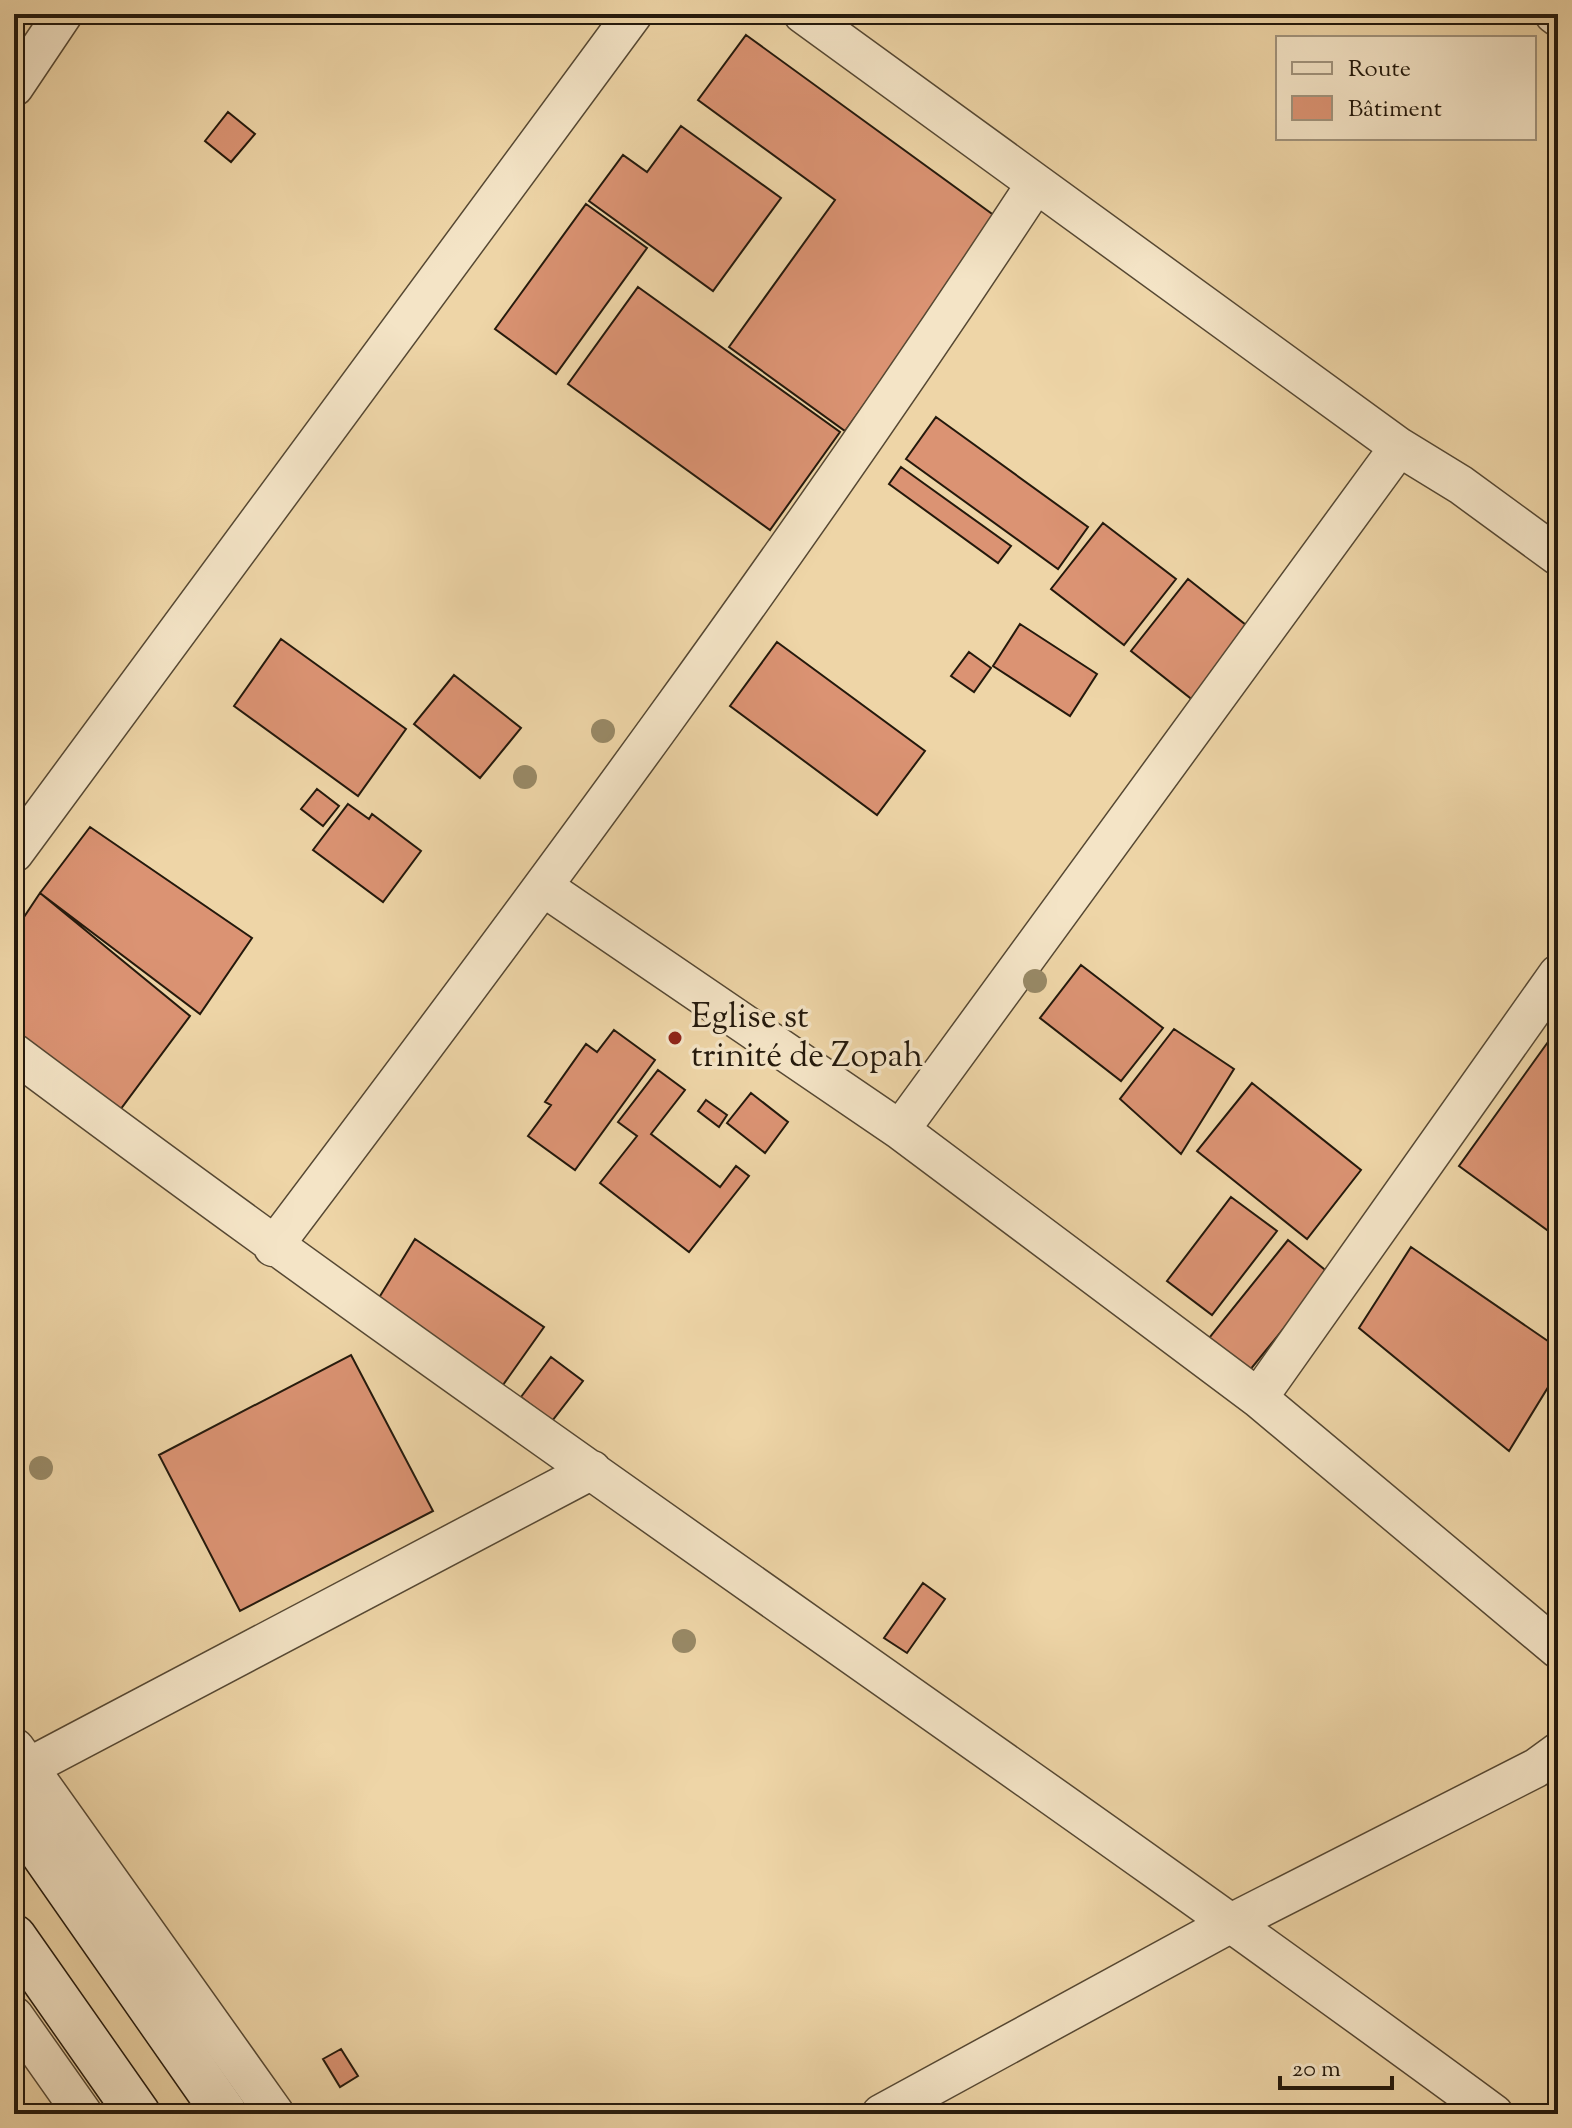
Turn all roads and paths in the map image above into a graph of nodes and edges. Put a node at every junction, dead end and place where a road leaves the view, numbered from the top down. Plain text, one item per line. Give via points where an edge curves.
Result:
1 (63, 14) edge
2 (633, 14) edge
3 (803, 14) edge
4 (14, 87) edge
5 (1035, 185) junction
6 (1399, 447) junction
7 (1558, 556) edge
8 (14, 853) edge
9 (545, 888) junction
10 (1558, 974) edge
11 (14, 1053) edge
12 (900, 1130) junction
13 (273, 1247) junction
14 (1258, 1398) junction
15 (592, 1470) junction
16 (1558, 1649) edge
17 (1558, 1752) edge
18 (21, 1756) edge
19 (14, 1812) edge
20 (1233, 1922) junction
21 (14, 1937) edge
22 (14, 2016) edge
23 (83, 2114) edge
24 (138, 2114) edge
25 (225, 2114) edge
26 (275, 2114) edge
27 (881, 2114) edge
28 (1494, 2114) edge

1 - 4 street
2 - 8 street
3 - 5 street
5 - 6 street
5 - 9 street via 934,339
6 - 7 street
6 - 12 street
9 - 12 street
9 - 13 street
10 - 14 street
11 - 13 street
12 - 14 street
13 - 15 street
14 - 16 street
15 - 18 street
15 - 20 street
17 - 20 street
18 - 26 street
19 - 25 main road
20 - 27 street
20 - 28 street
21 - 24 main road
22 - 23 street

